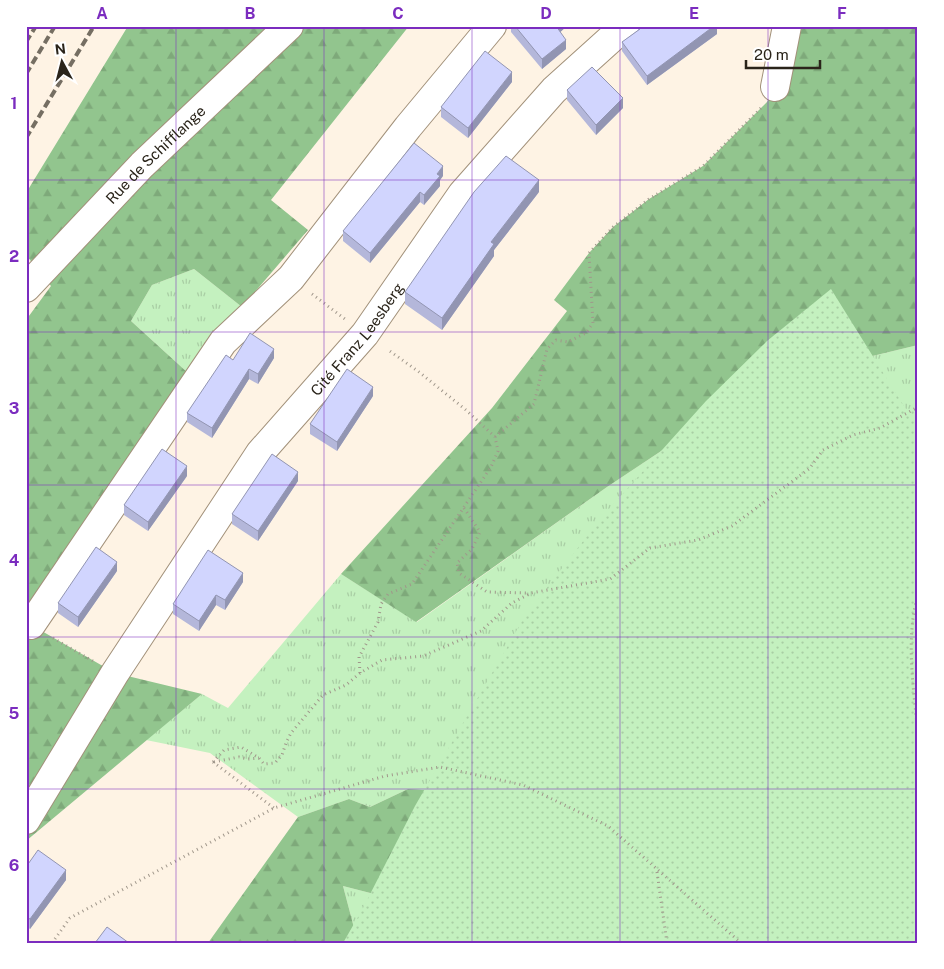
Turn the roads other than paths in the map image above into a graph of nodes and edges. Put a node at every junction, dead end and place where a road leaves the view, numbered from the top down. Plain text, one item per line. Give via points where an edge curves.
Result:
1 (288, 26) edge
2 (492, 26) edge
3 (624, 26) edge
4 (787, 26) edge
5 (775, 87) road end
6 (26, 288) edge
7 (31, 625) dead end
8 (26, 820) edge

1 - 6 street, Rue de Schifflange via 142,165
2 - 7 street via 408,126 291,278 223,342
3 - 8 street, Cité Franz Leesberg via 554,90 462,194 365,334 260,453 115,673
4 - 5 street

